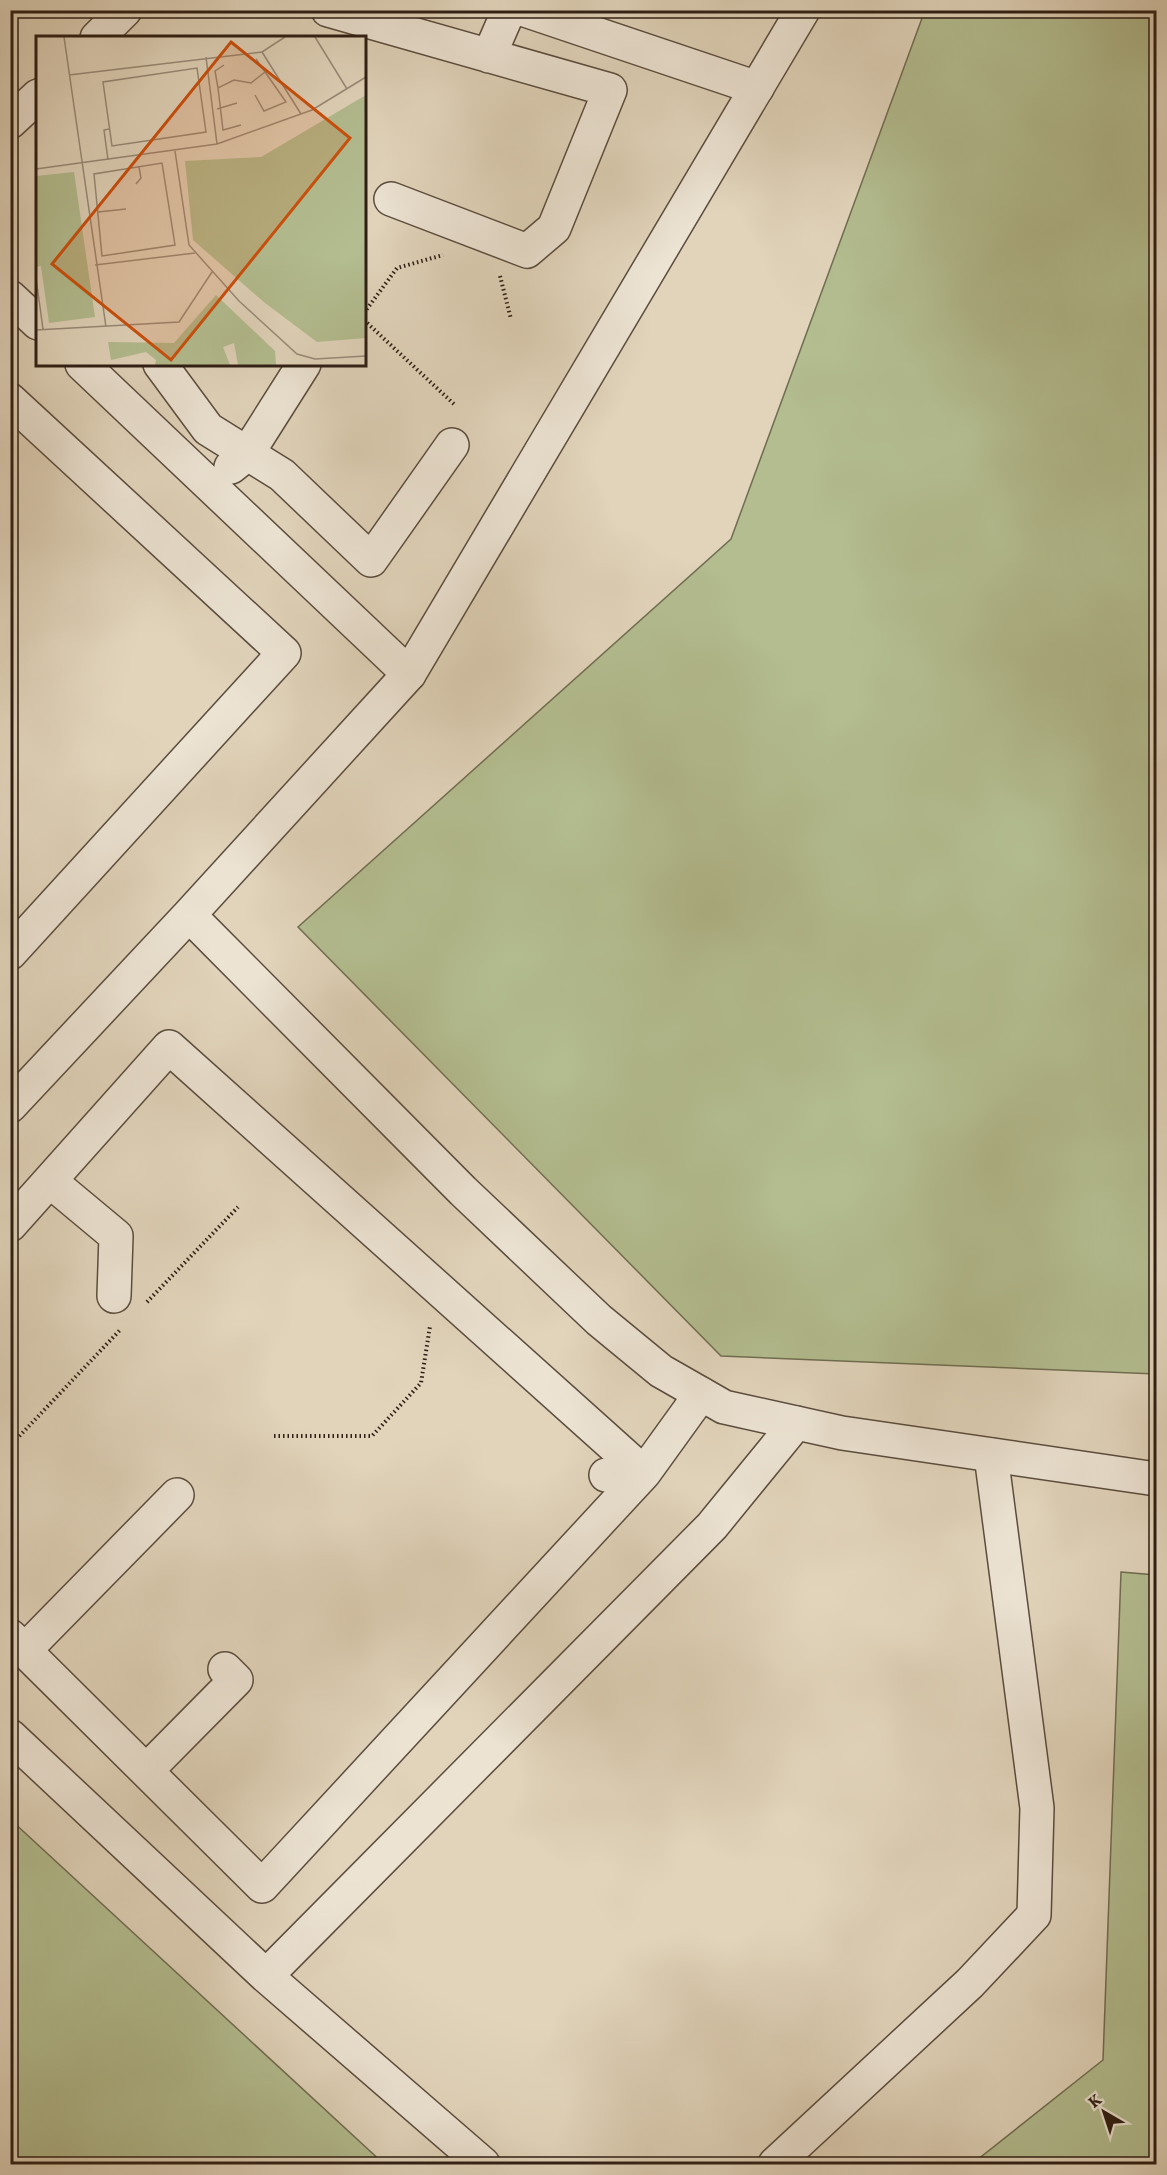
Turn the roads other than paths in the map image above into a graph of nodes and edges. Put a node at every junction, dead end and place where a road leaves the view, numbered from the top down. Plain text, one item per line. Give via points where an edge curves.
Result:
1 (125, 10) edge
2 (509, 10) edge
3 (525, 10) edge
4 (803, 10) edge
5 (335, 21) edge
6 (99, 36) edge
7 (489, 56) junction
8 (757, 88) junction
9 (36, 98) edge
10 (10, 122) edge
11 (391, 200) dead end
12 (10, 297) edge
13 (36, 321) edge
14 (84, 366) edge
15 (161, 366) edge
16 (303, 366) edge
17 (10, 400) edge
18 (452, 445) dead end
19 (247, 454) junction
20 (210, 485) junction
21 (409, 674) junction
22 (189, 915) junction
23 (10, 953) edge
24 (10, 1106) edge
25 (244, 1144) dead end
26 (280, 1146) junction
27 (50, 1181) junction
28 (10, 1225) edge
29 (114, 1296) dead end
30 (701, 1394) junction
31 (796, 1423) junction
32 (991, 1455) junction
33 (644, 1473) junction
34 (606, 1475) dead end
35 (1156, 1479) edge
36 (177, 1495) dead end
37 (18, 1643) edge
38 (225, 1669) dead end
39 (10, 1736) edge
40 (146, 1771) junction
41 (266, 1976) junction
42 (483, 2164) edge
43 (774, 2164) edge

1 - 6 street
2 - 7 street
3 - 8 street
4 - 8 street
5 - 7 street
7 - 11 street via 610,90 554,228 527,251
8 - 21 street
9 - 10 street
12 - 13 street
14 - 20 street
15 - 19 street via 208,429
16 - 19 street
17 - 23 street via 284,653
18 - 19 street via 371,560 282,475
19 - 20 street
20 - 21 street
21 - 22 street
22 - 24 street
22 - 30 street via 463,1191 599,1320 661,1371
25 - 26 street
26 - 27 street via 169,1047
26 - 33 street
27 - 28 street
27 - 29 street via 116,1236
30 - 31 street via 724,1407
30 - 33 street
31 - 32 street
31 - 41 street via 712,1526
32 - 35 street
32 - 43 street via 1037,1808 1034,1915 970,1983
33 - 34 street
33 - 40 street via 485,1633 349,1778 262,1886
36 - 37 street
37 - 40 street
38 - 40 street via 236,1680
39 - 41 street
41 - 42 street

